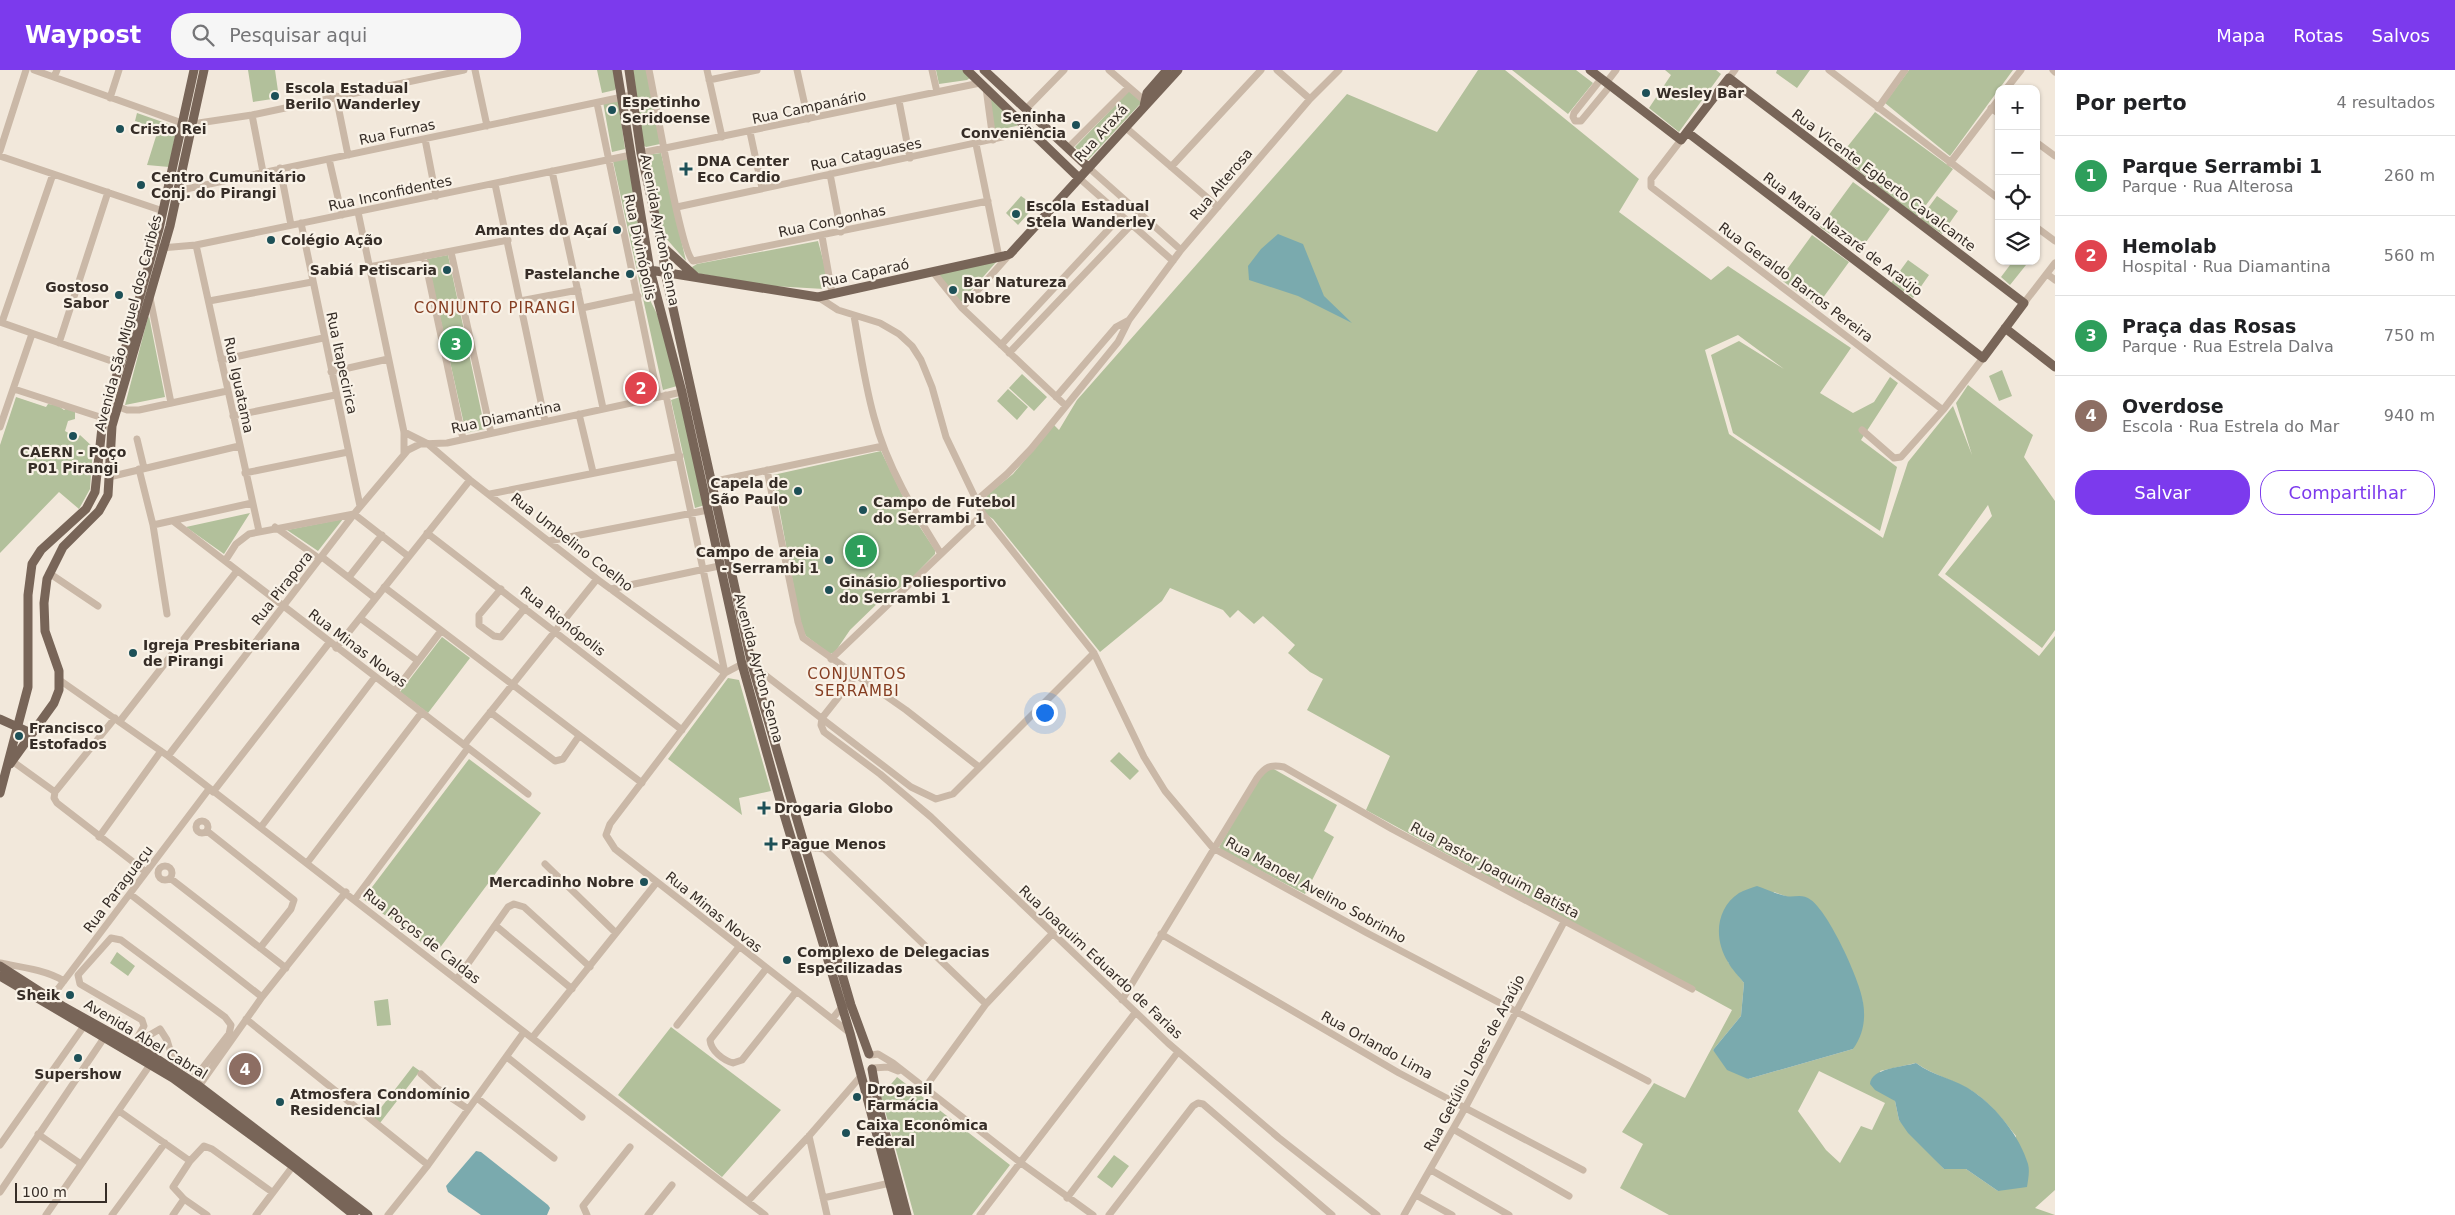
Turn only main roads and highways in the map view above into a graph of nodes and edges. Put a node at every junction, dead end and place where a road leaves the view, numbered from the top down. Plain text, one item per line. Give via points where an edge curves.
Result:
1 (194, 70) edge
2 (204, 70) edge
3 (617, 70) edge
4 (629, 70) edge
5 (967, 70) edge
6 (984, 70) edge
7 (1167, 70) edge
8 (1178, 70) edge
9 (1590, 70) edge
10 (1013, 97) junction
11 (1144, 104) junction
12 (1005, 106) junction
13 (187, 124) junction
14 (1687, 132) junction
15 (1089, 168) junction
16 (1079, 178) junction
17 (662, 246) junction
18 (647, 252) junction
19 (1010, 254) joint
20 (650, 270) junction
21 (665, 272) junction
22 (695, 277) junction
23 (2005, 328) junction
24 (2055, 367) edge
25 (65, 528) junction
26 (73, 536) junction
27 (734, 586) junction
28 (724, 588) junction
29 (0, 719) edge
30 (17, 728) junction
31 (31, 733) junction
32 (10, 764) junction
33 (1, 788) edge
34 (0, 964) edge
35 (0, 976) edge
36 (12, 978) junction
37 (49, 1002) junction
38 (846, 1006) junction
39 (107, 1035) junction
40 (873, 1054) junction
41 (152, 1061) junction
42 (858, 1068) junction
43 (872, 1069) junction
44 (295, 1162) junction
45 (354, 1215) edge
46 (368, 1215) edge
47 (898, 1215) edge
48 (908, 1215) edge

1 - 13 main road, Avenida São Miguel dos Caribés
2 - 13 main road, Avenida São Miguel dos Caribés
3 - 18 main road, Avenida Ayrton Senna
4 - 17 main road, Avenida Ayrton Senna via 642,153
5 - 12 main road
6 - 10 main road
7 - 11 main road, Rua Araxá via 1148,91
8 - 11 main road, Rua Araxá
9 - 14 main road via 1681,140
10 - 12 main road
10 - 15 main road
11 - 15 main road, Rua Araxá
12 - 16 main road
13 - 25 main road, Avenida São Miguel dos Caribés via 103,418 95,492 86,509
13 - 26 main road, Avenida São Miguel dos Caribés via 178,191 111,434 105,502
14 - 23 main road, Rua Maria Nazaré de Araújo via 1983,358
14 - 23 main road, Rua Vicente Egberto Cavalcante via 1729,78 2024,303
15 - 16 main road, Rua Araxá
16 - 19 main road, Rua Araxá
17 - 18 main road
17 - 21 main road, Avenida Ayrton Senna
17 - 22 main road
18 - 20 main road, Avenida Ayrton Senna
19 - 22 main road, Rua Caparaó via 818,297
20 - 21 main road, Rua Caparaó
20 - 28 main road, Avenida Ayrton Senna via 682,392
21 - 22 main road, Rua Caparaó
21 - 27 main road, Avenida Ayrton Senna
23 - 24 main road
25 - 26 main road
25 - 30 main road, Avenida São Miguel dos Caribés via 41,550 30,573 28,687
26 - 31 main road, Avenida São Miguel dos Caribés via 58,554 45,591 44,624 61,681 54,703
27 - 28 main road
27 - 38 main road, Avenida Ayrton Senna via 752,665 806,847
28 - 38 main road, Avenida Ayrton Senna via 783,811
29 - 30 main road
30 - 31 main road
30 - 32 main road, Avenida São Miguel dos Caribés
31 - 32 main road
32 - 33 main road, Avenida São Miguel dos Caribés
34 - 36 main road, Avenida Abel Cabral
35 - 36 main road, Avenida Abel Cabral
36 - 37 main road, Avenida Abel Cabral
37 - 39 main road, Avenida Abel Cabral
37 - 39 main road, Avenida Abel Cabral via 84,1026
38 - 40 main road, Avenida Ayrton Senna via 865,1045
38 - 42 main road, Avenida Ayrton Senna
39 - 41 main road, Avenida Abel Cabral
39 - 41 main road, Avenida Abel Cabral via 136,1047
40 - 42 main road via 860,1054
40 - 43 main road via 875,1063
41 - 44 main road, Avenida Abel Cabral
42 - 43 main road via 865,1072
42 - 47 main road, Avenida Ayrton Senna
43 - 48 main road via 879,1110
44 - 45 main road, Avenida Abel Cabral
44 - 46 main road, Avenida Abel Cabral

